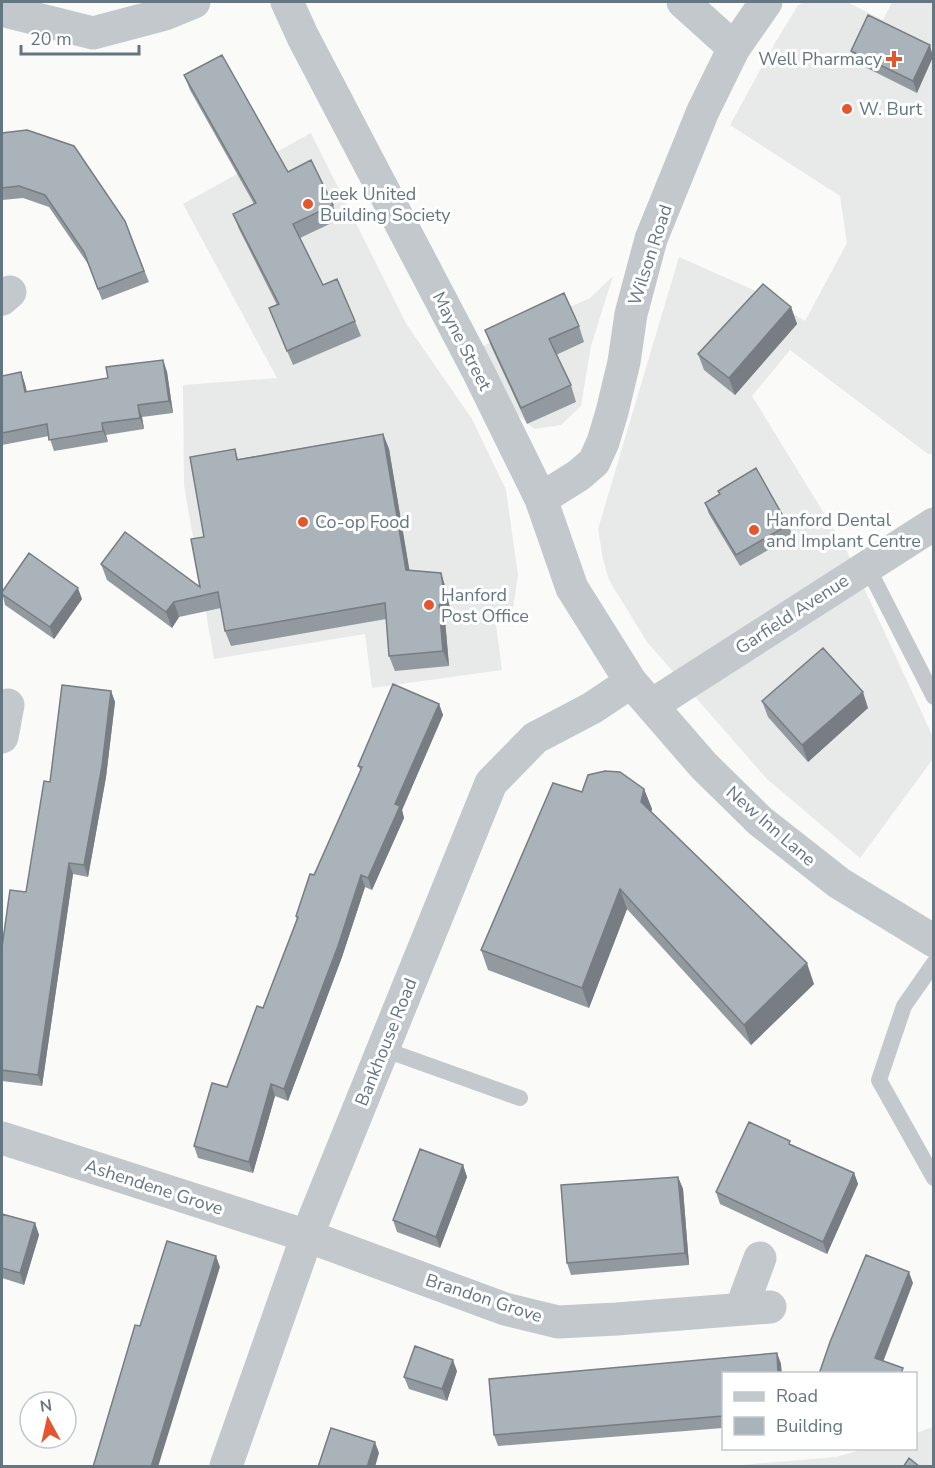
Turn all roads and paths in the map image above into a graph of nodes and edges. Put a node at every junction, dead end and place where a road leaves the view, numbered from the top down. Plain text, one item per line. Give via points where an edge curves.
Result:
1 (194, 2) edge
2 (287, 2) edge
3 (683, 2) edge
4 (766, 2) edge
5 (2, 8) edge
6 (734, 48) junction
7 (541, 499) junction
8 (933, 524) edge
9 (867, 566) junction
10 (642, 693) junction
11 (933, 697) edge
12 (8, 705) dead end
13 (2, 738) edge
14 (933, 941) edge
15 (933, 963) edge
16 (382, 1049) junction
17 (520, 1098) dead end
18 (2, 1138) edge
19 (933, 1178) edge
20 (307, 1236) junction
21 (760, 1258) dead end
22 (226, 1467) edge

1 - 5 street via 93,33
2 - 7 street, Mayne Street
3 - 6 street
4 - 6 street, Wilson Road
6 - 7 street, Wilson Road via 703,111 651,239 630,314 624,362 603,442 594,462 579,476
7 - 10 street, Mayne Street via 572,588
8 - 9 street, Garfield Avenue
9 - 10 street, Garfield Avenue
9 - 11 lane
10 - 14 street, New Inn Lane via 704,766 760,821 839,883
10 - 16 street, Bankhouse Road via 592,708 535,738 491,783
12 - 13 street
15 - 19 lane via 904,1006 879,1080
16 - 17 lane
16 - 20 street, Bankhouse Road
18 - 20 street, Ashendene Grove
20 - 21 street, Brandon Grove via 505,1309 558,1322 755,1308
20 - 22 street, Bankhouse Road

